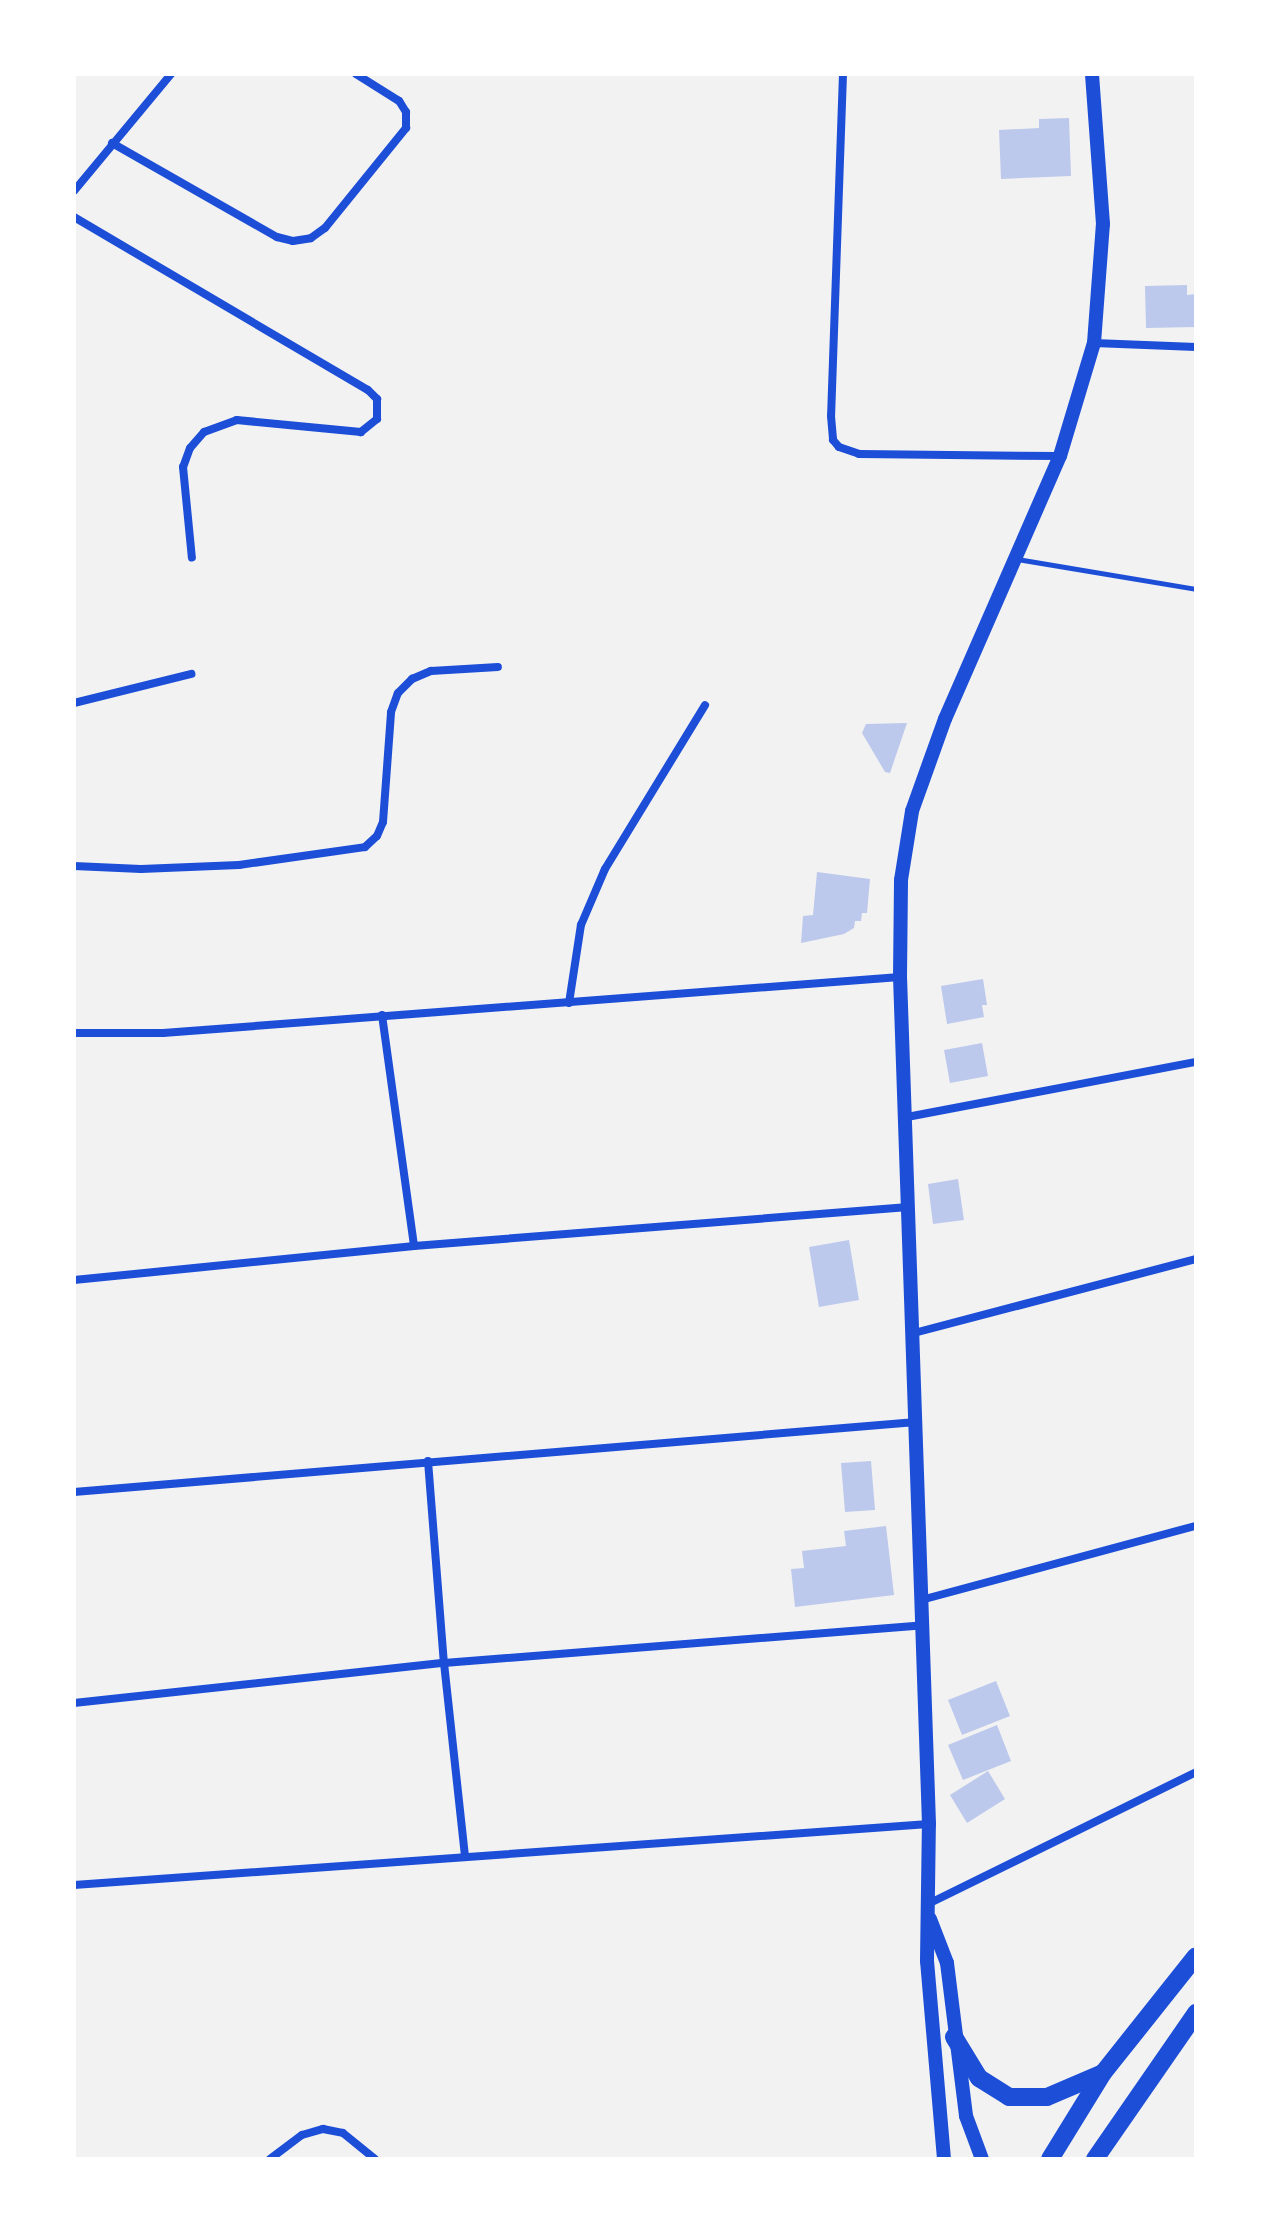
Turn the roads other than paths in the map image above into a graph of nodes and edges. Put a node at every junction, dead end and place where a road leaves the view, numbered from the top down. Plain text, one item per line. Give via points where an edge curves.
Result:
1 (171, 74) edge
2 (356, 74) edge
3 (843, 74) edge
4 (1092, 74) edge
5 (112, 143) junction
6 (74, 191) edge
7 (74, 217) edge
8 (1094, 343) junction
9 (1196, 347) edge
10 (1060, 456) junction
11 (192, 558) dead end
12 (1016, 559) junction
13 (1196, 589) edge
14 (498, 667) dead end
15 (191, 674) dead end
16 (74, 703) edge
17 (705, 705) dead end
18 (74, 866) edge
19 (900, 977) junction
20 (569, 1003) junction
21 (382, 1015) junction
22 (74, 1033) edge
23 (1196, 1062) edge
24 (907, 1117) junction
25 (908, 1207) junction
26 (414, 1246) junction
27 (1196, 1259) edge
28 (74, 1280) edge
29 (914, 1333) junction
30 (916, 1422) junction
31 (428, 1461) junction
32 (74, 1492) edge
33 (1196, 1526) edge
34 (921, 1600) junction
35 (923, 1625) junction
36 (444, 1663) junction
37 (74, 1703) edge
38 (1196, 1772) edge
39 (929, 1824) junction
40 (465, 1856) junction
41 (74, 1885) edge
42 (928, 1910) junction
43 (1196, 1956) edge
44 (1194, 2018) edge
45 (954, 2037) junction
46 (1103, 2073) junction
47 (1111, 2133) junction
48 (270, 2159) edge
49 (375, 2159) edge
50 (944, 2159) edge
51 (982, 2159) edge
52 (1050, 2159) edge
53 (1095, 2159) edge
54 (1103, 2159) edge

1 - 5 street
2 - 5 street via 399,101 406,112 406,128 325,228 311,238 277,237
3 - 10 street via 833,440 859,454
4 - 8 street via 1103,224
5 - 6 street
7 - 11 street via 368,390 379,405 373,425 361,432 237,420 204,432 183,467
8 - 9 street
8 - 10 street
10 - 12 street
12 - 13 lane
12 - 19 street via 945,719 912,811 901,880
14 - 18 street via 431,671 398,693 391,712 383,822 365,847 239,865
15 - 16 street
17 - 20 street via 605,869 581,925
19 - 20 street
19 - 24 street
20 - 21 street
21 - 22 street via 163,1033
21 - 26 street
23 - 24 street
24 - 25 street
25 - 26 street
25 - 29 street
26 - 28 street
27 - 29 street
29 - 30 street
30 - 31 street
30 - 34 street
31 - 32 street
31 - 36 street
33 - 34 street
34 - 35 street
35 - 36 street
35 - 39 street
36 - 37 street
36 - 40 street
38 - 42 street
39 - 40 street
39 - 42 street
40 - 41 street
42 - 45 street via 947,1963
42 - 50 street via 927,1961
43 - 46 highway
44 - 47 highway
45 - 46 highway via 979,2078 1009,2097 1047,2097
45 - 51 street via 966,2116
46 - 52 highway
47 - 53 highway
47 - 54 street
48 - 49 street via 302,2135 323,2129 343,2133

